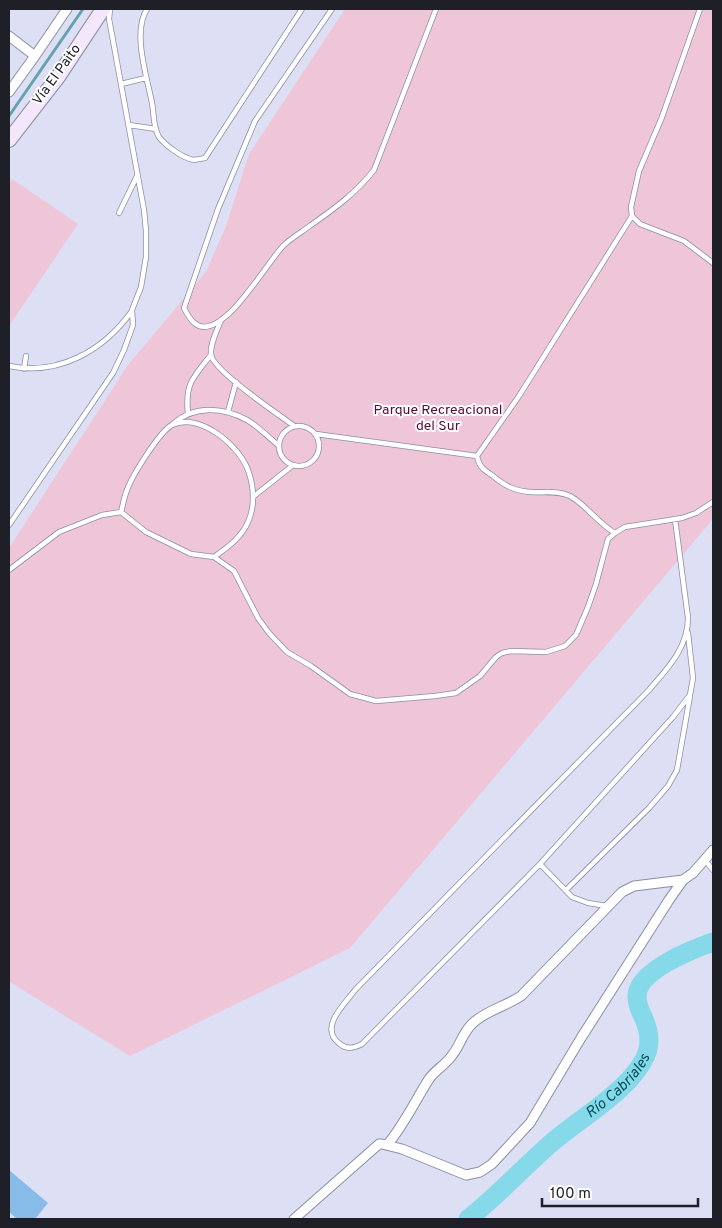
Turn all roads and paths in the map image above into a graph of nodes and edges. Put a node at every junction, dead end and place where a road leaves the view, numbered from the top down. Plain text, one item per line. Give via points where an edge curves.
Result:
1 (67, 9) edge
2 (103, 9) edge
3 (110, 9) edge
4 (147, 9) edge
5 (302, 9) edge
6 (332, 9) edge
7 (436, 9) edge
8 (700, 9) edge
9 (9, 36) edge
10 (35, 56) junction
11 (146, 78) junction
12 (121, 84) junction
13 (9, 92) edge
14 (129, 125) junction
15 (156, 130) junction
16 (9, 140) edge
17 (138, 174) junction
18 (119, 213) dead end
19 (632, 216) junction
20 (713, 262) edge
21 (132, 310) junction
22 (221, 320) junction
23 (26, 356) dead end
24 (210, 356) junction
25 (9, 366) edge
26 (24, 369) junction
27 (236, 382) junction
28 (228, 412) junction
29 (188, 414) junction
30 (172, 425) junction
31 (293, 426) junction
32 (316, 434) junction
33 (278, 445) junction
34 (477, 456) junction
35 (292, 466) junction
36 (254, 496) junction
37 (713, 502) edge
38 (121, 512) junction
39 (674, 520) junction
40 (9, 525) edge
41 (614, 533) junction
42 (214, 557) junction
43 (9, 570) edge
44 (688, 631) junction
45 (690, 695) junction
46 (713, 850) edge
47 (705, 860) junction
48 (540, 864) junction
49 (713, 870) edge
50 (683, 880) junction
51 (566, 890) junction
52 (607, 906) junction
53 (387, 1145) junction
54 (294, 1219) edge

1 - 10 street
2 - 16 street, Vía El Paito via 58,77
3 - 12 lane
4 - 11 lane via 142,16 140,32
5 - 15 lane via 205,158 192,160 174,150
6 - 22 lane via 256,121 218,210 184,308 190,320 198,326 208,326
7 - 22 lane via 374,170 346,200 285,244 237,305
8 - 19 lane via 639,171
9 - 10 street
10 - 13 street
11 - 12 lane
11 - 15 lane
12 - 14 lane
14 - 15 lane
14 - 17 lane
17 - 18 lane
17 - 21 lane via 146,257 141,287
19 - 20 lane via 640,224 684,241
19 - 34 lane
21 - 26 lane via 120,328 76,360 40,369
21 - 40 lane via 132,325 112,373
22 - 24 lane
23 - 26 lane
24 - 27 lane
24 - 29 lane via 192,378 187,390
25 - 26 lane
27 - 28 lane
27 - 31 lane
28 - 29 lane via 210,409
28 - 33 lane via 248,421
29 - 30 lane
30 - 36 lane via 194,422 217,432 236,450 249,471
30 - 38 lane via 139,466
31 - 32 lane via 306,426
31 - 33 lane via 282,433
32 - 34 lane
32 - 35 lane via 320,447 316,459 305,466
33 - 35 lane via 281,458
34 - 41 lane via 483,470 508,488 570,496
35 - 36 lane
36 - 42 lane via 249,521 235,542
37 - 39 lane via 696,513
38 - 42 lane via 146,532 191,554
38 - 43 lane via 102,515 59,532
39 - 41 lane via 625,527
39 - 44 lane
41 - 42 lane via 608,539 596,584 576,635 565,646 546,652 502,653 480,676 456,693 376,701 350,694 287,652 258,618 234,570
44 - 45 lane via 693,678
44 - 48 lane via 683,645 649,690 355,990 333,1020 330,1029 333,1038 344,1048 353,1049 362,1044
45 - 48 lane
45 - 51 lane via 677,770 668,786
46 - 47 street
47 - 49 lane
47 - 50 street
48 - 51 lane
50 - 52 street via 634,886
50 - 53 street via 530,1123 492,1164 480,1172 466,1175
51 - 52 lane via 572,897
52 - 53 street via 521,996 473,1022 452,1057 430,1077
53 - 54 street via 379,1144

